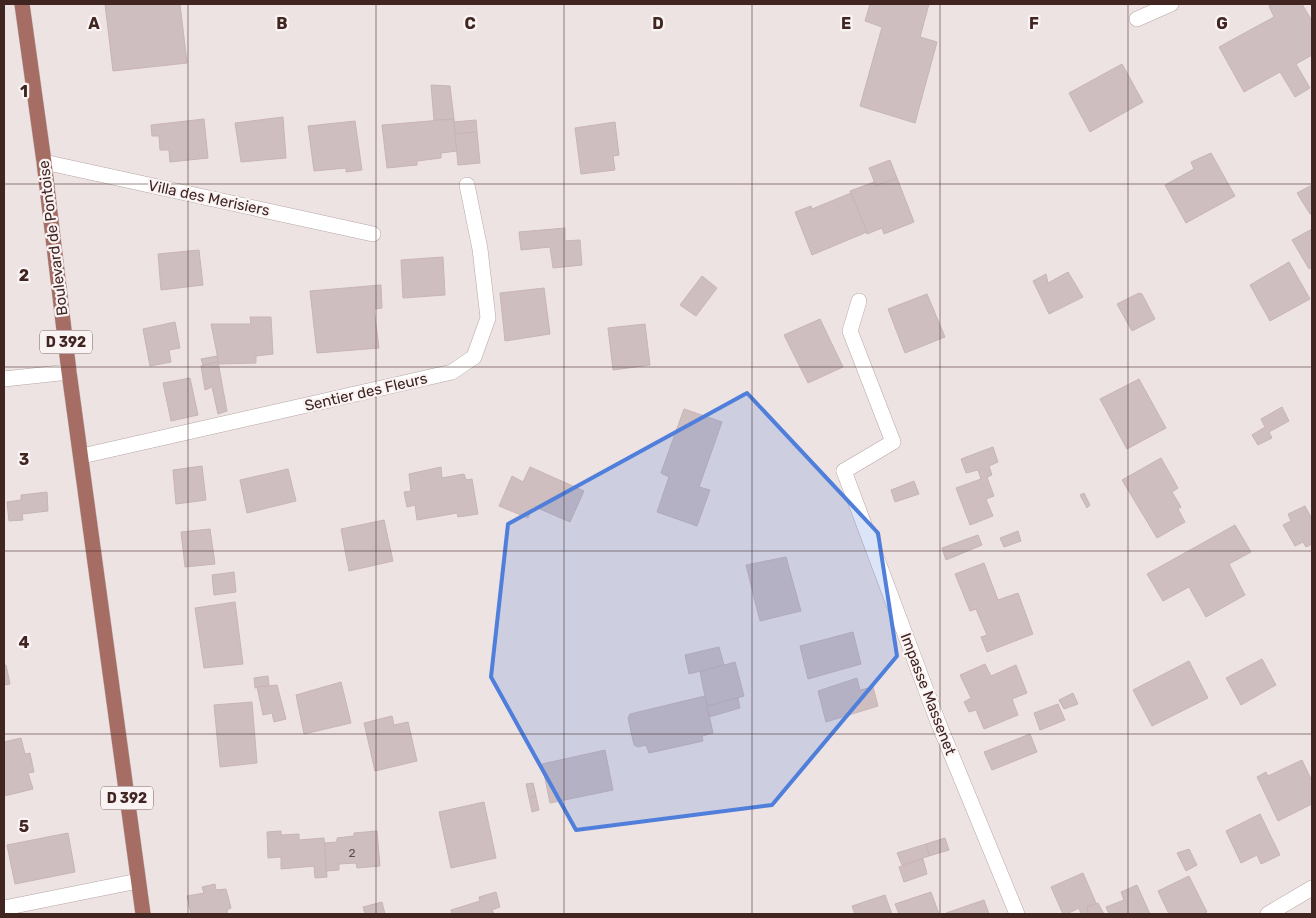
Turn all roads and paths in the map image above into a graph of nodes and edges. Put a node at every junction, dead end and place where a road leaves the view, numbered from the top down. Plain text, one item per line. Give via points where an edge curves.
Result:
1 (22, 4) edge
2 (1171, 4) edge
3 (1137, 19) dead end
4 (44, 162) junction
5 (467, 184) dead end
6 (373, 234) dead end
7 (859, 301) dead end
8 (69, 372) junction
9 (4, 379) edge
10 (82, 456) junction
11 (138, 881) junction
12 (1312, 888) edge
13 (4, 908) edge
14 (143, 914) edge
15 (1017, 914) edge
16 (1268, 914) edge

1 - 4 main road, Boulevard de Pontoise / D 392
2 - 3 street
4 - 6 street, Villa des Merisiers
4 - 8 main road, Boulevard de Pontoise / D 392
5 - 10 street, Sentier des Fleurs via 480,249 488,318 474,357 452,372
7 - 15 street, Impasse Massenet via 850,331 893,442 844,471 938,722
8 - 9 street
8 - 10 main road, Boulevard de Pontoise / D 392
10 - 11 main road, Boulevard de Pontoise / D 392
11 - 13 street
11 - 14 main road, D 392
12 - 16 street

